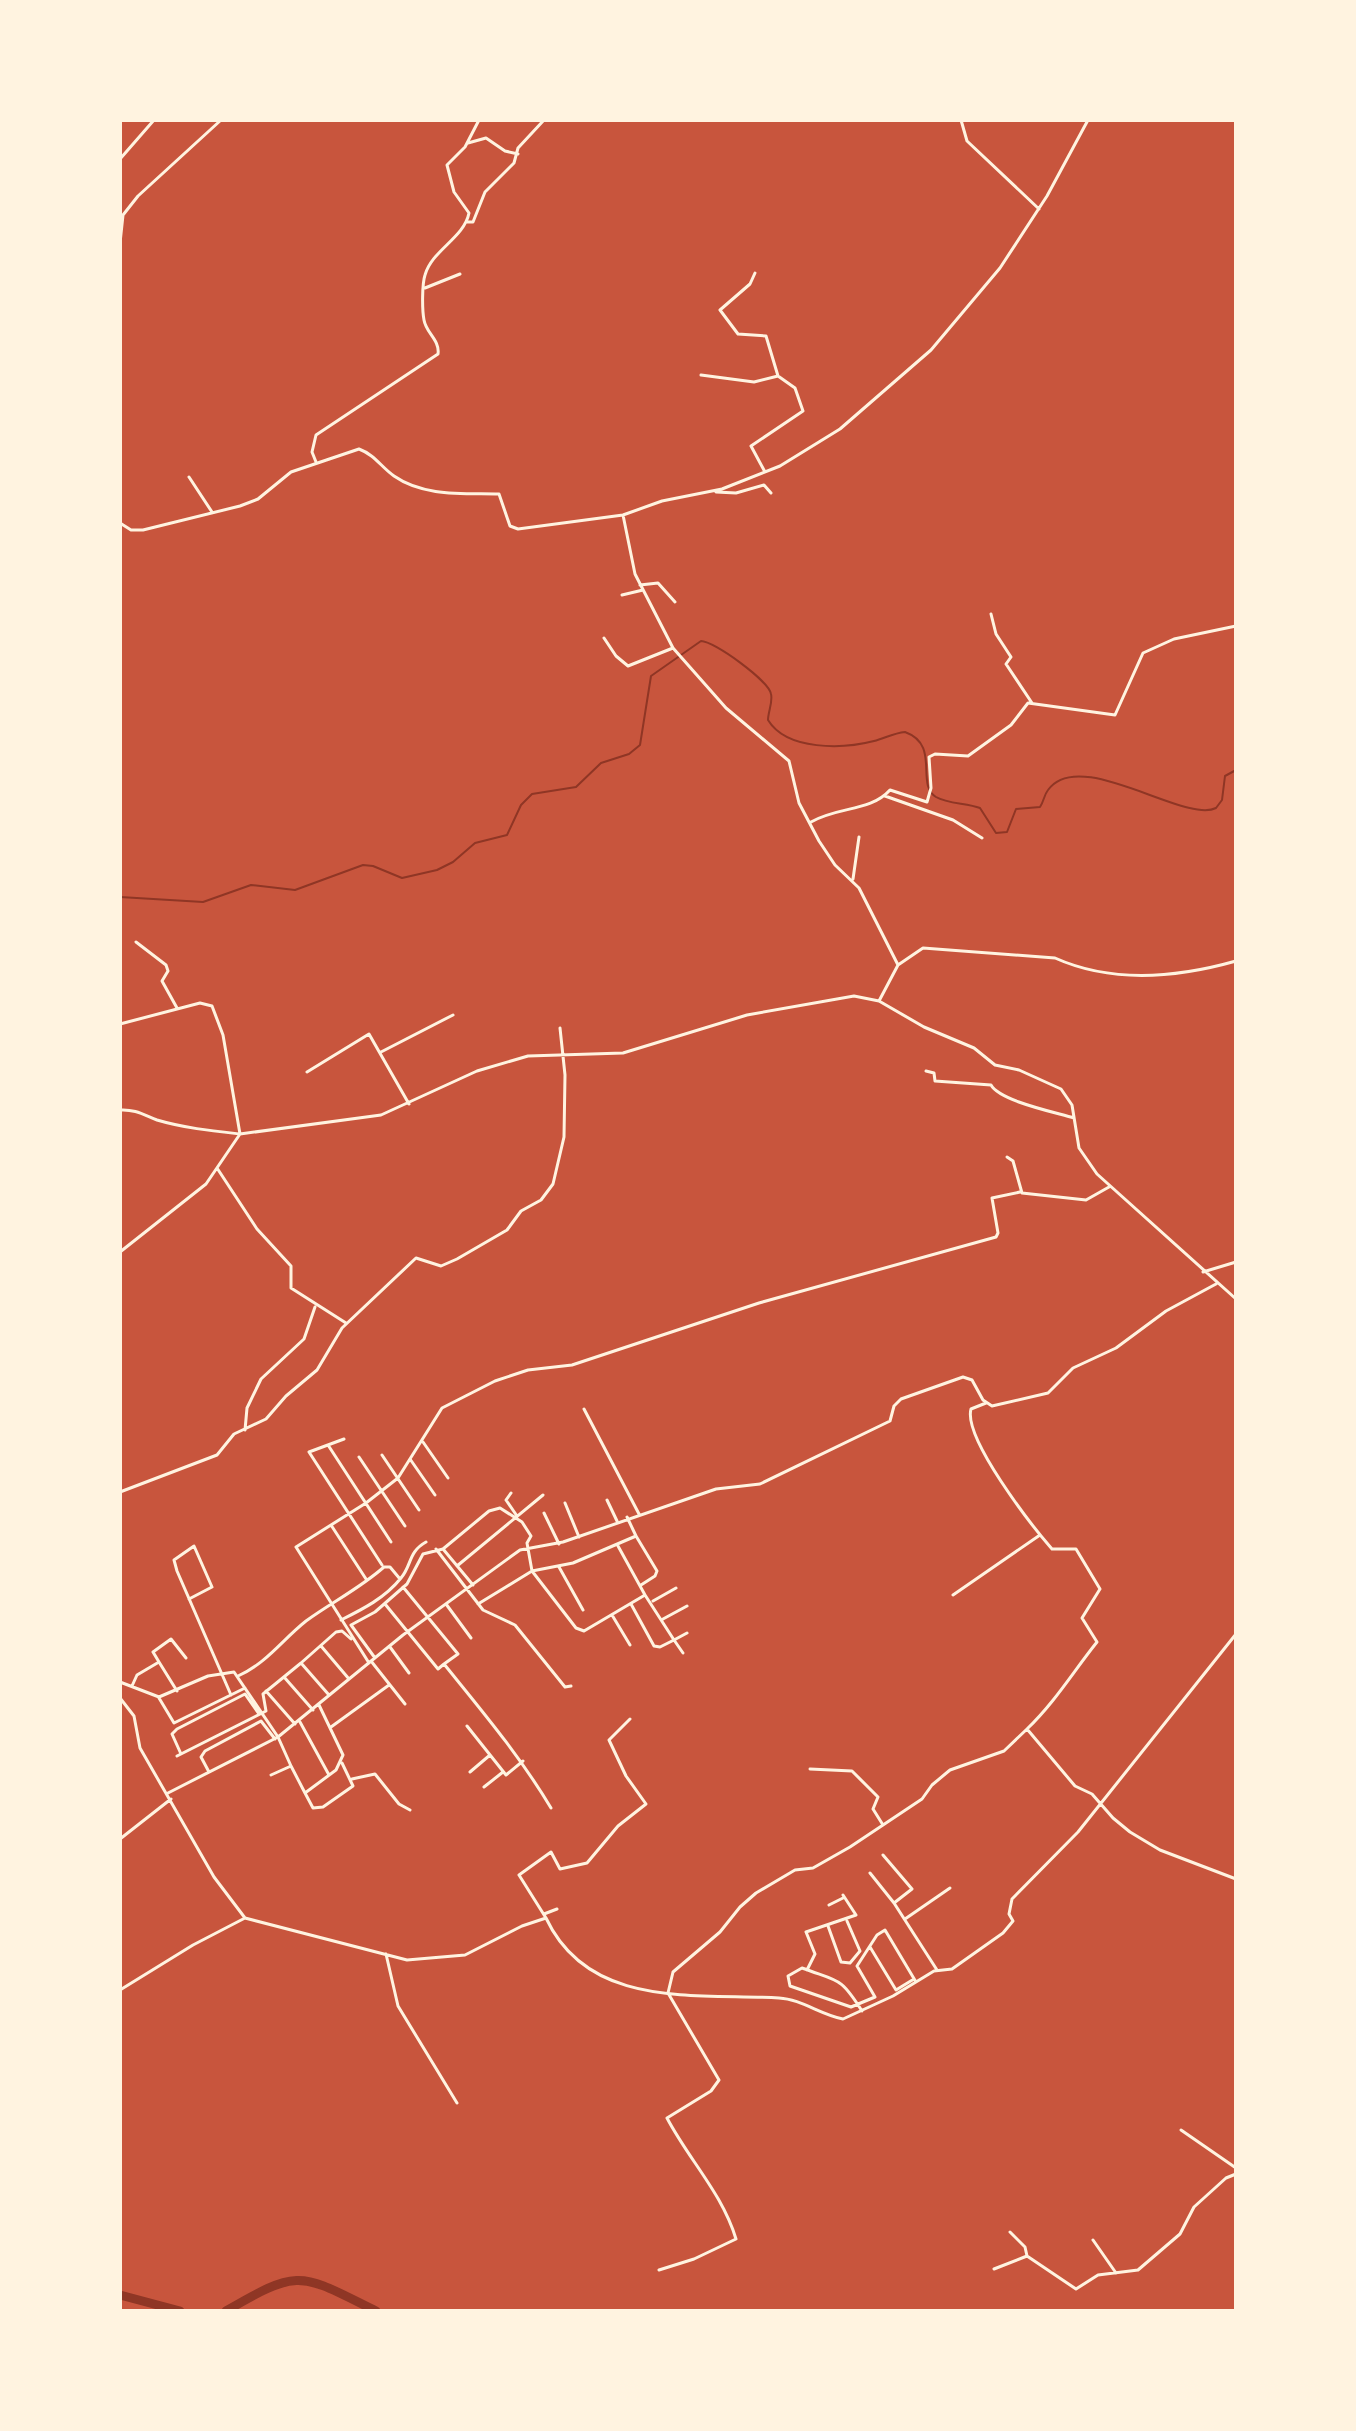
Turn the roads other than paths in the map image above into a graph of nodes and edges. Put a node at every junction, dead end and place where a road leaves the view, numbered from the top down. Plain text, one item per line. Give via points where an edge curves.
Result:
1 (154, 120) edge
2 (221, 120) edge
3 (479, 120) edge
4 (544, 120) edge
5 (961, 120) edge
6 (1088, 120) edge
7 (468, 143) junction
8 (518, 154) junction
9 (120, 159) edge
10 (1039, 209) junction
11 (121, 216) edge
12 (467, 222) junction
13 (120, 243) edge
14 (755, 273) dead end
15 (460, 274) dead end
16 (425, 288) junction
17 (701, 375) dead end
18 (778, 376) junction
19 (316, 462) junction
20 (765, 472) junction
21 (189, 477) dead end
22 (712, 491) junction
23 (771, 493) dead end
24 (212, 512) junction
25 (623, 515) junction
26 (120, 523) edge
27 (640, 585) junction
28 (643, 590) junction
29 (622, 595) dead end
30 (675, 602) dead end
31 (991, 614) dead end
32 (1236, 626) edge
33 (604, 638) dead end
34 (673, 648) junction
35 (1032, 703) junction
36 (885, 796) junction
37 (809, 823) junction
38 (859, 837) dead end
39 (982, 838) dead end
40 (853, 879) junction
41 (136, 942) dead end
42 (1236, 961) edge
43 (898, 965) junction
44 (879, 1001) junction
45 (177, 1008) junction
46 (453, 1015) dead end
47 (120, 1025) edge
48 (560, 1028) dead end
49 (120, 1034) edge
50 (381, 1052) junction
51 (563, 1054) junction
52 (926, 1071) dead end
53 (307, 1072) dead end
54 (409, 1104) junction
55 (120, 1110) edge
56 (1074, 1118) junction
57 (240, 1134) junction
58 (1007, 1157) dead end
59 (217, 1168) junction
60 (1109, 1187) junction
61 (1020, 1192) junction
62 (120, 1252) edge
63 (1236, 1262) edge
64 (1203, 1272) junction
65 (1216, 1284) junction
66 (1236, 1299) edge
67 (315, 1307) junction
68 (346, 1323) junction
69 (986, 1403) junction
70 (584, 1409) dead end
71 (245, 1430) junction
72 (344, 1439) dead end
73 (423, 1442) junction
74 (328, 1445) junction
75 (382, 1455) dead end
76 (359, 1457) dead end
77 (410, 1459) junction
78 (398, 1478) junction
79 (448, 1478) dead end
80 (382, 1491) junction
81 (120, 1492) edge
82 (511, 1493) dead end
83 (435, 1495) dead end
84 (543, 1495) dead end
85 (607, 1500) dead end
86 (366, 1503) junction
87 (565, 1503) dead end
88 (419, 1510) dead end
89 (544, 1513) dead end
90 (349, 1514) junction
91 (639, 1514) junction
92 (516, 1517) junction
93 (627, 1517) junction
94 (617, 1521) junction
95 (331, 1525) junction
96 (405, 1526) dead end
97 (1040, 1535) junction
98 (636, 1536) junction
99 (579, 1537) junction
100 (391, 1542) dead end
101 (426, 1542) dead end
102 (559, 1544) junction
103 (618, 1546) junction
104 (529, 1547) junction
105 (436, 1549) junction
106 (443, 1549) junction
107 (208, 1550) dead end
108 (199, 1552) junction
109 (382, 1565) dead end
110 (457, 1566) junction
111 (559, 1567) junction
112 (532, 1571) junction
113 (366, 1579) dead end
114 (400, 1579) junction
115 (473, 1585) junction
116 (641, 1585) junction
117 (403, 1587) junction
118 (676, 1588) dead end
119 (468, 1589) junction
120 (645, 1595) junction
121 (953, 1595) dead end
122 (189, 1599) junction
123 (653, 1601) junction
124 (334, 1604) junction
125 (385, 1604) junction
126 (446, 1604) junction
127 (478, 1604) junction
128 (631, 1604) junction
129 (687, 1606) dead end
130 (583, 1610) dead end
131 (612, 1615) junction
132 (428, 1616) junction
133 (663, 1619) junction
134 (341, 1620) junction
135 (408, 1631) junction
136 (687, 1633) dead end
137 (1236, 1634) edge
138 (471, 1638) dead end
139 (674, 1640) junction
140 (354, 1641) junction
141 (630, 1645) dead end
142 (321, 1646) junction
143 (390, 1646) junction
144 (683, 1653) dead end
145 (186, 1658) dead end
146 (372, 1661) junction
147 (159, 1662) junction
148 (301, 1663) junction
149 (444, 1664) junction
150 (220, 1673) junction
151 (409, 1673) dead end
152 (238, 1676) junction
153 (284, 1677) junction
154 (349, 1679) junction
155 (120, 1682) edge
156 (389, 1685) junction
157 (132, 1686) junction
158 (571, 1686) dead end
159 (245, 1688) junction
160 (177, 1691) junction
161 (266, 1691) junction
162 (231, 1695) junction
163 (329, 1695) junction
164 (159, 1697) junction
165 (120, 1698) edge
166 (405, 1704) dead end
167 (319, 1705) junction
168 (313, 1710) junction
169 (260, 1714) junction
170 (630, 1719) dead end
171 (300, 1720) junction
172 (295, 1724) junction
173 (467, 1726) dead end
174 (331, 1727) junction
175 (1027, 1729) junction
176 (277, 1738) junction
177 (490, 1755) junction
178 (523, 1761) junction
179 (342, 1763) junction
180 (291, 1766) junction
181 (810, 1769) dead end
182 (470, 1772) dead end
183 (503, 1772) junction
184 (210, 1773) junction
185 (271, 1775) dead end
186 (329, 1775) junction
187 (352, 1779) junction
188 (484, 1787) dead end
189 (168, 1793) junction
190 (305, 1793) junction
191 (171, 1799) junction
192 (1100, 1803) junction
193 (551, 1808) dead end
194 (410, 1810) dead end
195 (883, 1825) junction
196 (120, 1839) edge
197 (883, 1855) dead end
198 (870, 1873) dead end
199 (1236, 1879) edge
200 (950, 1888) dead end
201 (894, 1903) junction
202 (829, 1905) dead end
203 (557, 1909) dead end
204 (545, 1916) junction
205 (245, 1918) junction
206 (905, 1919) junction
207 (847, 1921) junction
208 (828, 1926) junction
209 (870, 1947) junction
210 (386, 1954) junction
211 (807, 1970) junction
212 (937, 1970) junction
213 (915, 1981) junction
214 (120, 1990) edge
215 (668, 1993) junction
216 (861, 2009) junction
217 (457, 2103) dead end
218 (1181, 2130) dead end
219 (1236, 2168) edge
220 (1236, 2174) edge
221 (1010, 2232) dead end
222 (1093, 2240) dead end
223 (1027, 2256) junction
224 (994, 2269) dead end
225 (659, 2270) dead end
226 (1116, 2273) junction

1 - 9 street
2 - 11 street
3 - 7 street
4 - 8 street
5 - 10 street via 967,141
6 - 10 street
7 - 8 street via 486,138
7 - 12 street via 447,168 454,192 469,213
8 - 12 street via 485,192 473,222
10 - 20 street via 1000,268 931,350 840,429
11 - 13 street
12 - 16 street via 431,262
14 - 18 street via 720,310 738,334 766,336
15 - 16 street
16 - 19 street via 424,322 438,354 316,435
17 - 18 street via 754,382
18 - 20 street via 795,388 803,411 751,446
19 - 24 street via 291,472 258,499
19 - 25 street via 359,449 419,489 499,494 508,521 516,528
20 - 22 street
21 - 24 street
22 - 23 street via 736,493 764,485
22 - 25 street
24 - 26 street via 143,530
25 - 27 street
27 - 28 street
27 - 30 street via 658,583
28 - 29 street
28 - 34 street
31 - 35 street via 1011,657 1006,664
32 - 35 street via 1174,639 1143,653 1115,715
33 - 34 street via 628,666
34 - 37 street via 726,708 789,761
35 - 36 street via 968,756 929,757 929,800 894,790
36 - 37 street via 877,803 830,811
36 - 39 street via 953,820
37 - 40 street via 825,853
38 - 40 street
40 - 43 street
41 - 45 street via 166,965 162,981
42 - 43 street via 1147,977 1055,958 923,948
43 - 44 street
44 - 51 street via 848,996 747,1015 623,1053
44 - 56 street via 974,1048 995,1065 1061,1089
45 - 47 street
45 - 57 street via 206,1002 216,1011
46 - 50 street
47 - 49 street
48 - 51 street
50 - 53 street via 372,1036 365,1035
50 - 54 street
51 - 54 street via 492,1066
51 - 68 street via 564,1137 559,1169 545,1195 521,1211 507,1230 457,1259 441,1266 416,1258
52 - 56 street via 934,1073 935,1081 991,1085 995,1092
54 - 57 street via 347,1122
55 - 57 street
56 - 60 street via 1081,1153
57 - 59 street
58 - 61 street via 1014,1163
59 - 62 street via 188,1201
59 - 67 street via 257,1229 291,1266 291,1288
60 - 61 street via 1089,1200
60 - 64 street
61 - 73 street via 992,1198 996,1237 759,1303 572,1365 528,1370 495,1381 442,1408
63 - 64 street
64 - 65 street
65 - 66 street
65 - 69 street via 1166,1311 1116,1348 1073,1368 1048,1393
67 - 68 street
67 - 71 street via 300,1345 261,1379 247,1408
68 - 71 street via 317,1370 266,1419
69 - 91 street via 970,1378 948,1382 901,1399 890,1421 765,1482 720,1488
69 - 97 street via 969,1411 977,1438 1005,1489
70 - 91 street
71 - 81 street via 234,1434 217,1455
72 - 74 street
73 - 77 street
73 - 79 street
74 - 86 street
74 - 90 street via 309,1452
75 - 78 street
76 - 80 street
77 - 78 street
77 - 83 street
78 - 80 street
78 - 88 street
80 - 86 street
80 - 96 street
82 - 92 street via 506,1500
84 - 92 street
85 - 94 street
86 - 90 street
86 - 100 street
87 - 99 street
89 - 102 street
90 - 95 street
90 - 109 street
91 - 93 street
92 - 104 street via 531,1534
92 - 106 street via 494,1507
92 - 110 street
93 - 94 street
93 - 98 street
94 - 99 street
95 - 113 street
95 - 124 street via 296,1547
97 - 121 street
97 - 175 street via 1052,1549 1075,1548 1099,1583 1100,1592 1082,1618 1098,1640 1056,1701
98 - 103 street
98 - 116 street via 657,1572
99 - 102 street
101 - 114 street via 410,1555
102 - 104 street
103 - 111 street
103 - 116 street
104 - 112 street
104 - 115 street
105 - 106 street
105 - 117 street via 418,1559
105 - 119 street
106 - 110 street
107 - 108 street
108 - 122 street via 212,1587
108 - 122 street via 193,1547 174,1560
110 - 115 street
111 - 112 street
111 - 130 street
112 - 127 street
112 - 131 street via 576,1628 587,1630
114 - 124 street via 386,1566
114 - 134 street
115 - 119 street
116 - 120 street
117 - 125 street
117 - 132 street
118 - 123 street
119 - 126 street
119 - 127 street
120 - 123 street
120 - 128 street
122 - 150 street
123 - 133 street
124 - 134 street
124 - 152 street via 309,1619 265,1661
125 - 135 street
125 - 146 street via 351,1625
126 - 132 street
126 - 138 street
127 - 158 street via 515,1625 556,1679
128 - 131 street
128 - 139 street via 655,1647
129 - 133 street
131 - 141 street
132 - 135 street
132 - 149 street via 458,1654
133 - 139 street
134 - 140 street
135 - 143 street
135 - 149 street via 438,1669
136 - 139 street
137 - 192 street
139 - 144 street
140 - 142 street via 339,1631
140 - 146 street
142 - 148 street
142 - 154 street
143 - 146 street
143 - 151 street
145 - 147 street via 171,1639 153,1652
146 - 154 street
146 - 156 street
147 - 157 street via 137,1675
147 - 160 street
148 - 153 street
148 - 163 street
149 - 178 street
150 - 152 street
150 - 160 street
150 - 162 street
152 - 159 street
153 - 161 street
153 - 168 street
154 - 163 street
155 - 157 street
156 - 166 street
156 - 174 street
157 - 164 street
159 - 162 street
159 - 169 street
160 - 164 street
161 - 169 street via 268,1709
161 - 172 street
162 - 164 street via 174,1723
163 - 167 street
165 - 189 street via 134,1716 140,1748
167 - 168 street
167 - 174 street
168 - 171 street
169 - 169 street via 179,1755 172,1734 177,1729 245,1694
169 - 176 street
170 - 204 street via 609,1740 646,1804 618,1826 587,1863 559,1869 552,1852 519,1875
171 - 172 street
171 - 186 street
172 - 176 street
173 - 177 street
174 - 179 street via 342,1749
175 - 192 street via 1075,1786
175 - 195 street via 1004,1751 950,1770 922,1799
176 - 180 street
176 - 184 street
176 - 184 street via 263,1722 257,1723 201,1755
177 - 182 street
177 - 183 street
178 - 183 street via 506,1775
178 - 193 street
179 - 186 street
179 - 187 street
180 - 185 street
180 - 190 street
181 - 195 street via 852,1771 878,1797 873,1809
183 - 188 street
184 - 189 street
186 - 190 street
187 - 190 street via 353,1786 317,1810
187 - 194 street via 375,1774
189 - 191 street
191 - 196 street
191 - 205 street via 230,1903
192 - 199 street via 1160,1850
192 - 212 street via 1069,1843 1012,1899 1013,1921 1007,1929 955,1967
195 - 215 street via 816,1867 795,1870 745,1902 730,1923 673,1972
197 - 201 street via 912,1889
198 - 201 street
200 - 206 street
201 - 206 street
202 - 207 street via 844,1896 856,1915
203 - 204 street
204 - 210 street via 465,1955 407,1960
204 - 215 street via 560,1943 611,1983
205 - 210 street
205 - 214 street
206 - 212 street
207 - 208 street
207 - 208 street via 860,1951 850,1963 841,1962
208 - 211 street via 806,1932 815,1954
209 - 213 street via 896,1990
209 - 213 street via 885,1930
209 - 216 street via 857,1966 875,1997
210 - 217 street via 398,2006
211 - 216 street via 844,1983
211 - 216 street via 788,1976 790,1986
212 - 213 street
213 - 216 street
215 - 216 street via 732,2000 781,1998 843,2019
215 - 225 street via 719,2080 711,2091 667,2118 706,2175 736,2239
218 - 219 street
220 - 226 street via 1194,2207 1180,2234 1138,2270
221 - 223 street
222 - 226 street
223 - 224 street
223 - 226 street via 1074,2289 1098,2275

